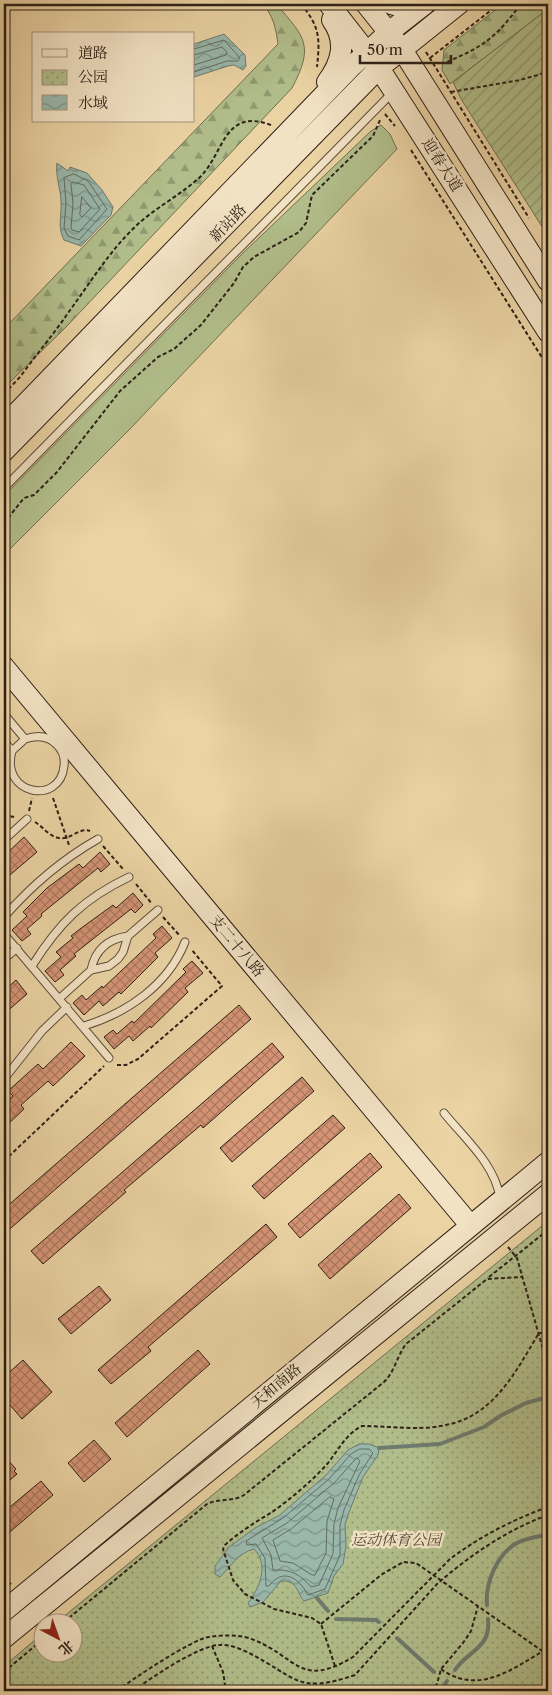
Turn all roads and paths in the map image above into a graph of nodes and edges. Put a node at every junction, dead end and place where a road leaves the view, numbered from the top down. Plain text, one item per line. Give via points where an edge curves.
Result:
1 (301, 4) edge
2 (329, 4) edge
3 (366, 4) edge
4 (391, 4) edge
5 (414, 4) edge
6 (425, 4) edge
7 (459, 4) edge
8 (499, 4) edge
9 (521, 4) edge
10 (316, 10) edge
11 (323, 32) dead end
12 (389, 32) junction
13 (409, 42) junction
14 (366, 52) junction
15 (430, 57) junction
16 (426, 61) dead end
17 (446, 62) dead end
18 (379, 68) junction
19 (317, 71) dead end
20 (548, 72) edge
21 (394, 90) junction
22 (451, 92) junction
23 (305, 114) junction
24 (273, 126) dead end
25 (396, 126) dead end
26 (410, 148) dead end
27 (529, 218) dead end
28 (548, 281) edge
29 (548, 332) edge
30 (548, 367) edge
31 (4, 394) edge
32 (4, 426) edge
33 (4, 450) edge
34 (4, 488) edge
35 (4, 523) edge
36 (4, 667) edge
37 (4, 715) edge
38 (25, 739) junction
39 (4, 742) edge
40 (12, 751) junction
41 (6, 767) edge
42 (49, 788) junction
43 (33, 791) junction
44 (27, 819) joint
45 (98, 839) dead end
46 (4, 840) edge
47 (68, 857) junction
48 (129, 876) dead end
49 (158, 910) dead end
50 (4, 917) edge
51 (4, 934) edge
52 (128, 936) junction
53 (185, 942) dead end
54 (17, 948) junction
55 (4, 959) edge
56 (32, 966) junction
57 (91, 970) junction
58 (222, 986) dead end
59 (60, 998) junction
60 (67, 1007) junction
61 (84, 1026) junction
62 (110, 1059) junction
63 (4, 1079) edge
64 (444, 1113) dead end
65 (4, 1161) edge
66 (548, 1162) edge
67 (548, 1194) edge
68 (500, 1201) junction
69 (470, 1225) junction
70 (548, 1230) edge
71 (498, 1235) junction
72 (516, 1256) junction
73 (522, 1277) junction
74 (487, 1279) junction
75 (538, 1333) junction
76 (548, 1333) edge
77 (548, 1367) edge
78 (548, 1507) edge
79 (548, 1514) edge
80 (435, 1574) junction
81 (442, 1580) junction
82 (478, 1605) junction
83 (4, 1611) edge
84 (76, 1612) edge
85 (322, 1624) junction
86 (4, 1638) edge
87 (212, 1646) junction
88 (32, 1648) edge
89 (543, 1652) junction
90 (548, 1656) edge
91 (335, 1666) junction
92 (442, 1668) junction
93 (4, 1672) edge
94 (287, 1680) dead end
95 (342, 1683) dead end
96 (117, 1691) edge
97 (133, 1691) edge
98 (226, 1691) edge
99 (430, 1691) edge

1 - 10 path
2 - 14 street, 迎春大道
3 - 12 street, 迎春大道
4 - 5 street
6 - 12 street, 新站路
7 - 13 street, 新站路
8 - 15 path
9 - 17 path via 498,33 476,50
10 - 11 path
10 - 19 path
10 - 23 street via 338,28 341,56
12 - 13 street, 迎春大道
12 - 14 street, 新站路
13 - 15 path
13 - 18 street, 新站路
13 - 28 street, 迎春大道
14 - 18 street, 迎春大道
14 - 23 street, 新站路
15 - 16 path
15 - 22 path
18 - 21 street, 迎春大道
18 - 33 street, 新站路
20 - 22 path
21 - 29 street, 迎春大道
21 - 34 lane
22 - 27 path
23 - 32 street, 新站路
24 - 31 path via 259,120 234,127 221,141 210,166 199,178 139,224 117,246
25 - 35 path via 384,112 373,136 312,195 306,223 299,232 254,257 201,325 120,391 52,477 34,495 24,498
26 - 30 path
36 - 69 street, 支二十八路
37 - 38 lane
38 - 40 lane
38 - 42 lane via 41,736 62,751 63,772 60,780
39 - 40 lane
40 - 41 lane
41 - 43 lane via 19,785
42 - 43 lane
42 - 47 path via 68,837
43 - 44 path
44 - 46 lane
45 - 47 lane
47 - 50 lane via 40,879
48 - 56 lane via 100,892 67,918
49 - 52 lane
51 - 54 lane
52 - 57 lane via 118,959 109,966
52 - 57 lane via 106,943 93,959
53 - 61 lane via 166,974 142,997 120,1012
54 - 55 lane
54 - 56 lane
56 - 59 lane
57 - 59 lane
58 - 62 path via 138,1059 121,1065
59 - 60 lane
60 - 61 lane
60 - 63 lane via 42,1031
61 - 62 lane
62 - 65 path
64 - 68 lane via 487,1164 499,1190
66 - 68 street, 天和南路
67 - 71 street, 天和南路
68 - 69 street, 天和南路
69 - 83 street, 天和南路
70 - 72 path
71 - 72 path
71 - 86 street, 天和南路
72 - 73 path
72 - 74 path
73 - 74 path
73 - 75 path
74 - 84 path via 406,1344 390,1376 369,1394 244,1495 207,1504
75 - 76 path
75 - 77 path
75 - 85 path via 500,1393 478,1412 446,1425 362,1426 356,1429 311,1479 275,1510 224,1545 233,1580 239,1589 274,1608 312,1618
78 - 80 path via 466,1546
79 - 81 path via 489,1545
80 - 81 path
80 - 85 path via 416,1563 403,1562 381,1575
80 - 91 path via 353,1657
81 - 82 path
81 - 95 path via 355,1675
82 - 89 path
82 - 92 path via 471,1631
85 - 91 path
87 - 94 path via 221,1644 241,1650 260,1659
87 - 97 path via 202,1648
87 - 98 path via 223,1672
88 - 93 path
89 - 90 path
89 - 92 path via 486,1680 454,1678
91 - 96 path via 306,1670 253,1640 235,1636 206,1637
92 - 99 path via 437,1684

